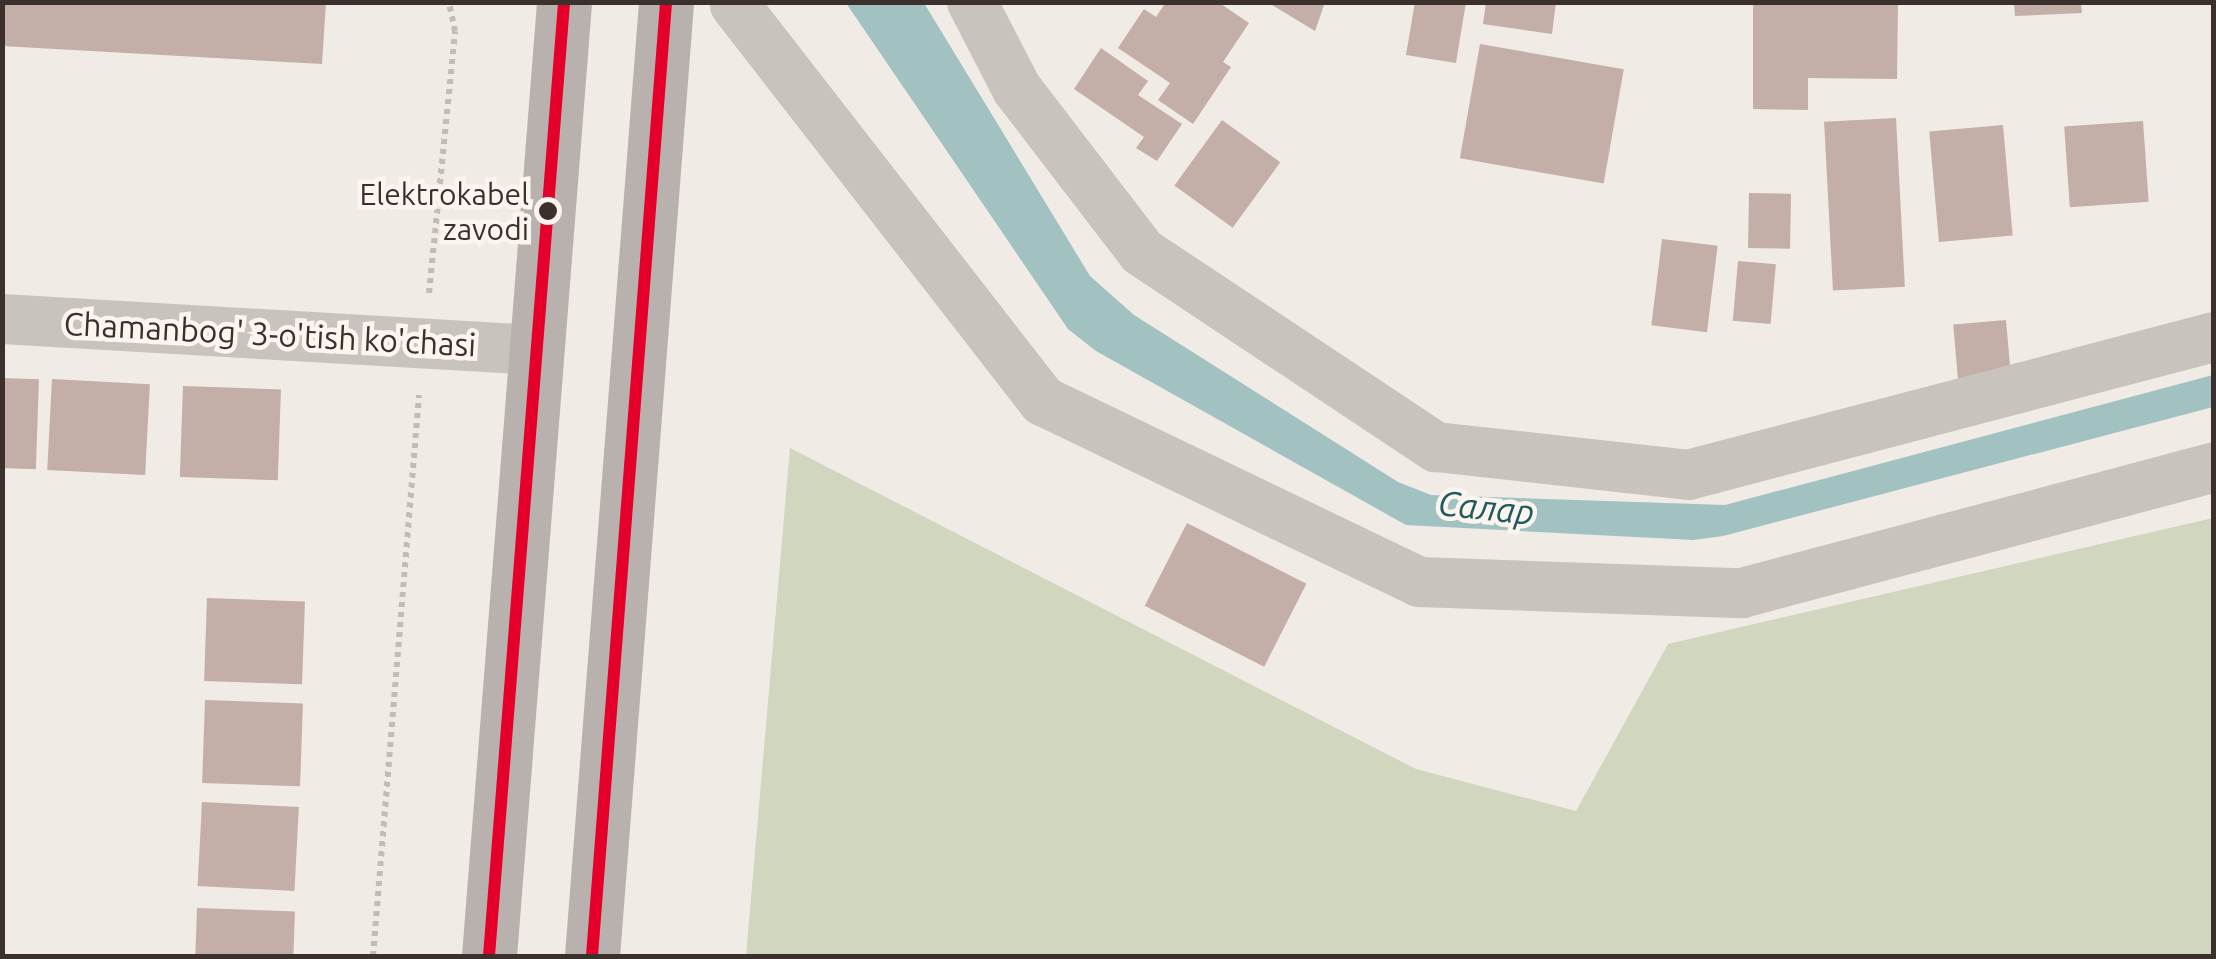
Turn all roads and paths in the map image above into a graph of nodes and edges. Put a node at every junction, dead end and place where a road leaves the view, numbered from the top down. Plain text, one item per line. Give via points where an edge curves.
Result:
1 (449, 2) edge
2 (564, 2) edge
3 (666, 2) edge
4 (972, 2) edge
5 (735, 5) edge
6 (2, 319) edge
7 (2214, 336) edge
8 (424, 344) junction
9 (537, 350) junction
10 (2214, 467) edge
11 (373, 956) edge
12 (489, 956) edge
13 (592, 956) edge

1 - 8 path via 455,31
2 - 9 main road
3 - 13 main road
4 - 7 street via 1017,89 1142,252 1436,447 1688,475
5 - 10 street via 1043,401 1419,582 1742,593
6 - 8 street, Chamanbog' 3-o'tish ko'chasi
8 - 9 street, Chamanbog' 3-o'tish ko'chasi
8 - 11 path
9 - 12 main road

